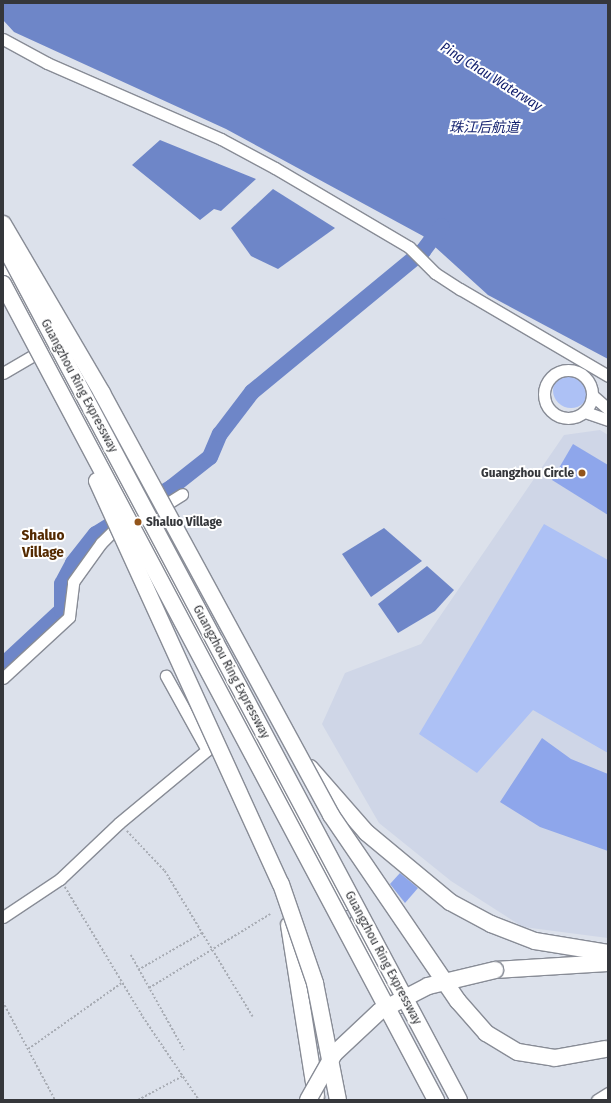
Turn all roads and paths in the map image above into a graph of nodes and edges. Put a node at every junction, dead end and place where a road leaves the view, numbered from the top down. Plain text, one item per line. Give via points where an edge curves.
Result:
1 (3, 39) edge
2 (3, 224) edge
3 (3, 244) edge
4 (3, 263) edge
5 (3, 284) edge
6 (26, 325) junction
7 (47, 347) junction
8 (580, 360) junction
9 (574, 371) junction
10 (3, 373) edge
11 (608, 376) edge
12 (592, 395) junction
13 (608, 409) edge
14 (585, 412) junction
15 (608, 420) edge
16 (182, 494) dead end
17 (135, 515) junction
18 (166, 676) dead end
19 (3, 678) edge
20 (267, 698) junction
21 (214, 736) junction
22 (119, 822) junction
23 (60, 879) junction
24 (270, 914) dead end
25 (3, 917) edge
26 (202, 933) junction
27 (213, 951) junction
28 (608, 953) edge
29 (131, 955) dead end
30 (608, 963) edge
31 (138, 970) junction
32 (122, 982) junction
33 (149, 988) junction
34 (3, 1002) edge
35 (253, 1017) dead end
36 (606, 1048) edge
37 (28, 1049) junction
38 (184, 1050) dead end
39 (183, 1076) junction
40 (608, 1093) edge
41 (55, 1100) edge
42 (138, 1100) edge
43 (199, 1100) edge
44 (308, 1100) edge
45 (317, 1100) edge
46 (338, 1100) edge
47 (436, 1100) edge
48 (452, 1100) edge
49 (459, 1100) edge
50 (597, 1100) edge

1 - 8 street via 47,63 221,139 408,247 435,273
2 - 20 highway, bridge via 106,399
3 - 49 highway, Guangzhou Ring Expressway, bridge
4 - 7 street
5 - 6 highway, Guangzhou Ring Expressway, bridge
6 - 21 highway, bridge
6 - 47 highway, Guangzhou Ring Expressway, bridge
7 - 10 street
7 - 17 street
8 - 9 street
8 - 11 street
9 - 12 street via 588,380
9 - 14 street via 552,376 544,398 558,416 574,418
12 - 13 street
12 - 14 street
14 - 15 street
16 - 17 street via 160,508
17 - 19 street via 110,532 81,569 70,591 69,617
17 - 48 street
18 - 22 street via 207,750
20 - 28 highway, bridge via 302,756 347,812 384,849 438,894 480,919 524,937 567,949
20 - 36 highway, bridge via 340,829 451,992 480,1027 509,1048 536,1056 564,1058
21 - 45 highway, bridge via 260,839 284,906 299,973
21 - 46 highway, bridge via 295,922 326,1030
22 - 23 street
22 - 26 path via 165,871
23 - 25 street
23 - 32 path
24 - 27 path
26 - 27 path
26 - 31 path
27 - 33 path
27 - 35 path
29 - 31 path
30 - 44 highway, bridge via 495,970 448,980 408,994 380,1010 348,1038 328,1062
31 - 33 path
32 - 37 path
32 - 39 path
33 - 38 path
34 - 37 path
37 - 41 path
39 - 42 path
39 - 43 path
40 - 50 street

